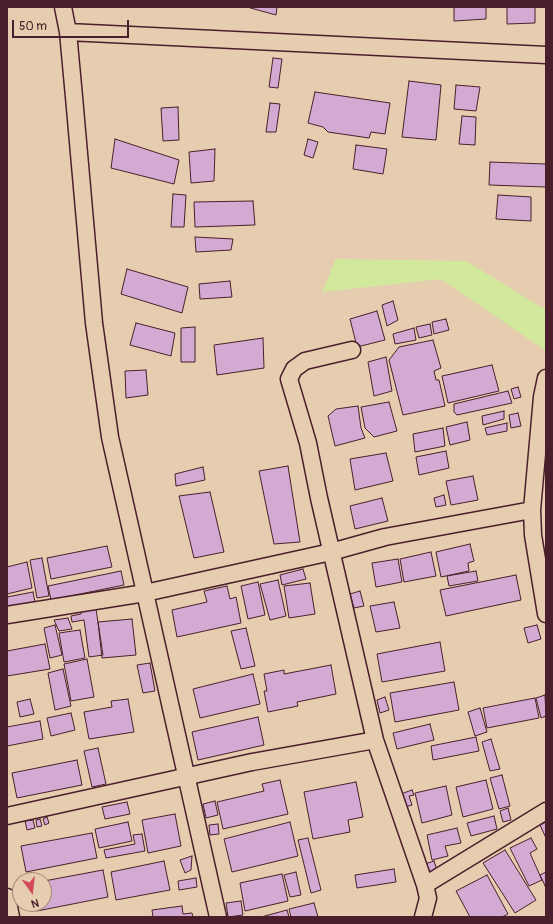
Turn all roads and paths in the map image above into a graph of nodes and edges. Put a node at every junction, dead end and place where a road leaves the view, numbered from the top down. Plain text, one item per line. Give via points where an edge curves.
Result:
1 (63, 7) edge
2 (68, 32) junction
3 (546, 55) edge
4 (352, 350) dead end
5 (546, 378) edge
6 (532, 510) junction
7 (539, 536) edge
8 (331, 552) junction
9 (145, 593) junction
10 (546, 614) edge
11 (7, 615) edge
12 (375, 740) junction
13 (187, 777) junction
14 (546, 811) edge
15 (7, 816) edge
16 (425, 885) junction
17 (7, 897) edge
18 (11, 917) edge
19 (218, 917) edge
20 (423, 917) edge

1 - 2 street
2 - 3 street
2 - 9 street via 88,263 110,437
4 - 8 street via 305,361 294,369 289,378 308,443
5 - 6 street
6 - 7 street
6 - 8 street via 385,537
7 - 10 street
8 - 9 street
8 - 12 street
9 - 11 street
9 - 13 street
12 - 13 street via 252,762
12 - 16 street
13 - 15 street
13 - 19 street
14 - 16 street
16 - 20 street via 428,898
17 - 18 street

